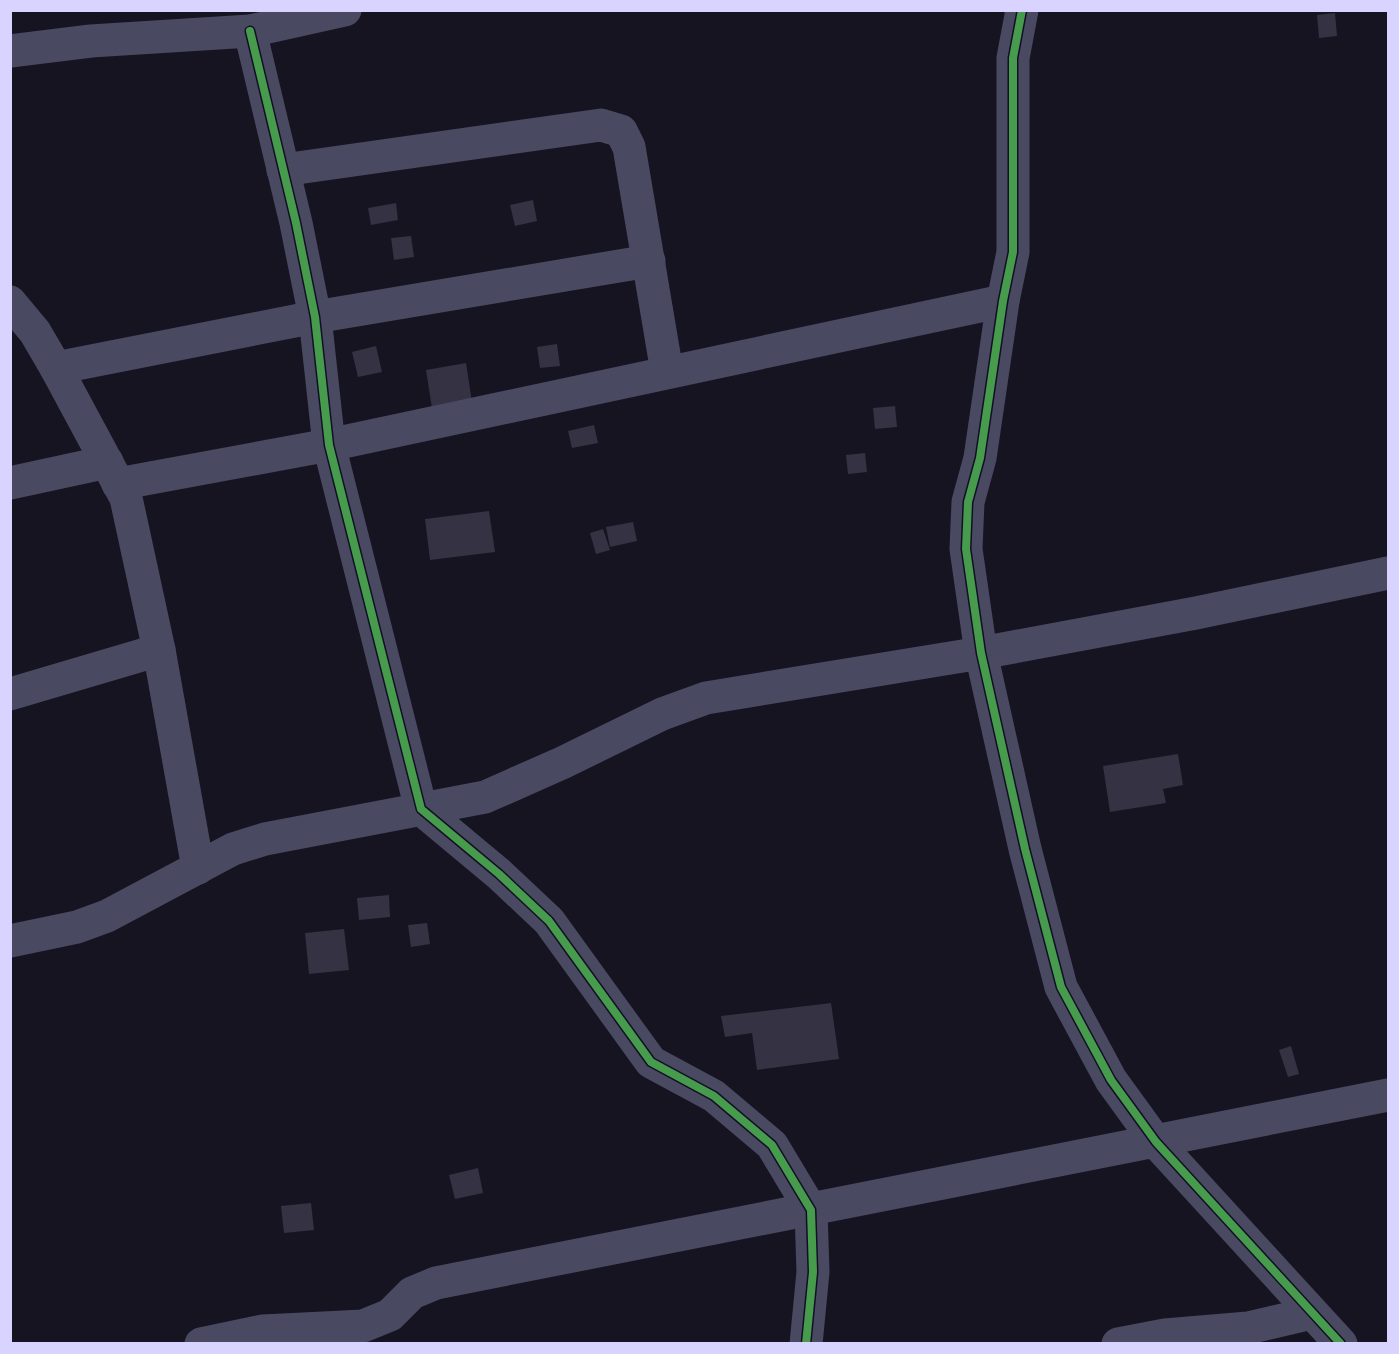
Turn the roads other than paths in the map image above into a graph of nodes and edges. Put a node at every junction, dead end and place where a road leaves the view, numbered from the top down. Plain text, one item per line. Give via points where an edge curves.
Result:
1 (1022, 10) edge
2 (324, 13) edge
3 (250, 31) junction
4 (10, 51) edge
5 (283, 170) junction
6 (649, 261) junction
7 (1003, 301) junction
8 (11, 303) edge
9 (315, 317) junction
10 (56, 368) junction
11 (667, 372) junction
12 (329, 445) junction
13 (113, 473) junction
14 (10, 483) edge
15 (1389, 573) edge
16 (159, 650) junction
17 (981, 653) junction
18 (10, 694) edge
19 (421, 809) junction
20 (198, 868) junction
21 (10, 941) edge
22 (1389, 1095) edge
23 (1156, 1142) junction
24 (811, 1210) junction
25 (1312, 1313) junction
26 (201, 1344) edge
27 (806, 1344) edge
28 (1118, 1344) edge
29 (1341, 1344) edge

1 - 7 street via 1013,58 1013,252
2 - 3 street
3 - 4 street via 91,41
3 - 5 street
5 - 6 street via 601,125 621,132 629,147
5 - 9 street
6 - 9 street
6 - 11 street
7 - 11 street
7 - 17 street via 980,458 968,502 966,549
8 - 10 street
9 - 10 street
9 - 12 street
10 - 13 street
11 - 12 street
12 - 13 street
12 - 19 street
13 - 14 street
13 - 16 street via 126,498
15 - 17 street
16 - 18 street
16 - 20 street
17 - 19 street via 706,698 662,714 484,797
17 - 23 street via 1061,987 1112,1080
19 - 20 street via 265,839 233,849
19 - 24 street via 549,921 651,1062 714,1096 772,1145
20 - 21 street via 107,916 77,927
22 - 23 street
23 - 24 street
23 - 25 street
24 - 26 street via 436,1283 412,1293 390,1315 363,1326 264,1331
24 - 27 street via 813,1272
25 - 28 street via 1248,1328 1165,1335
25 - 29 street

